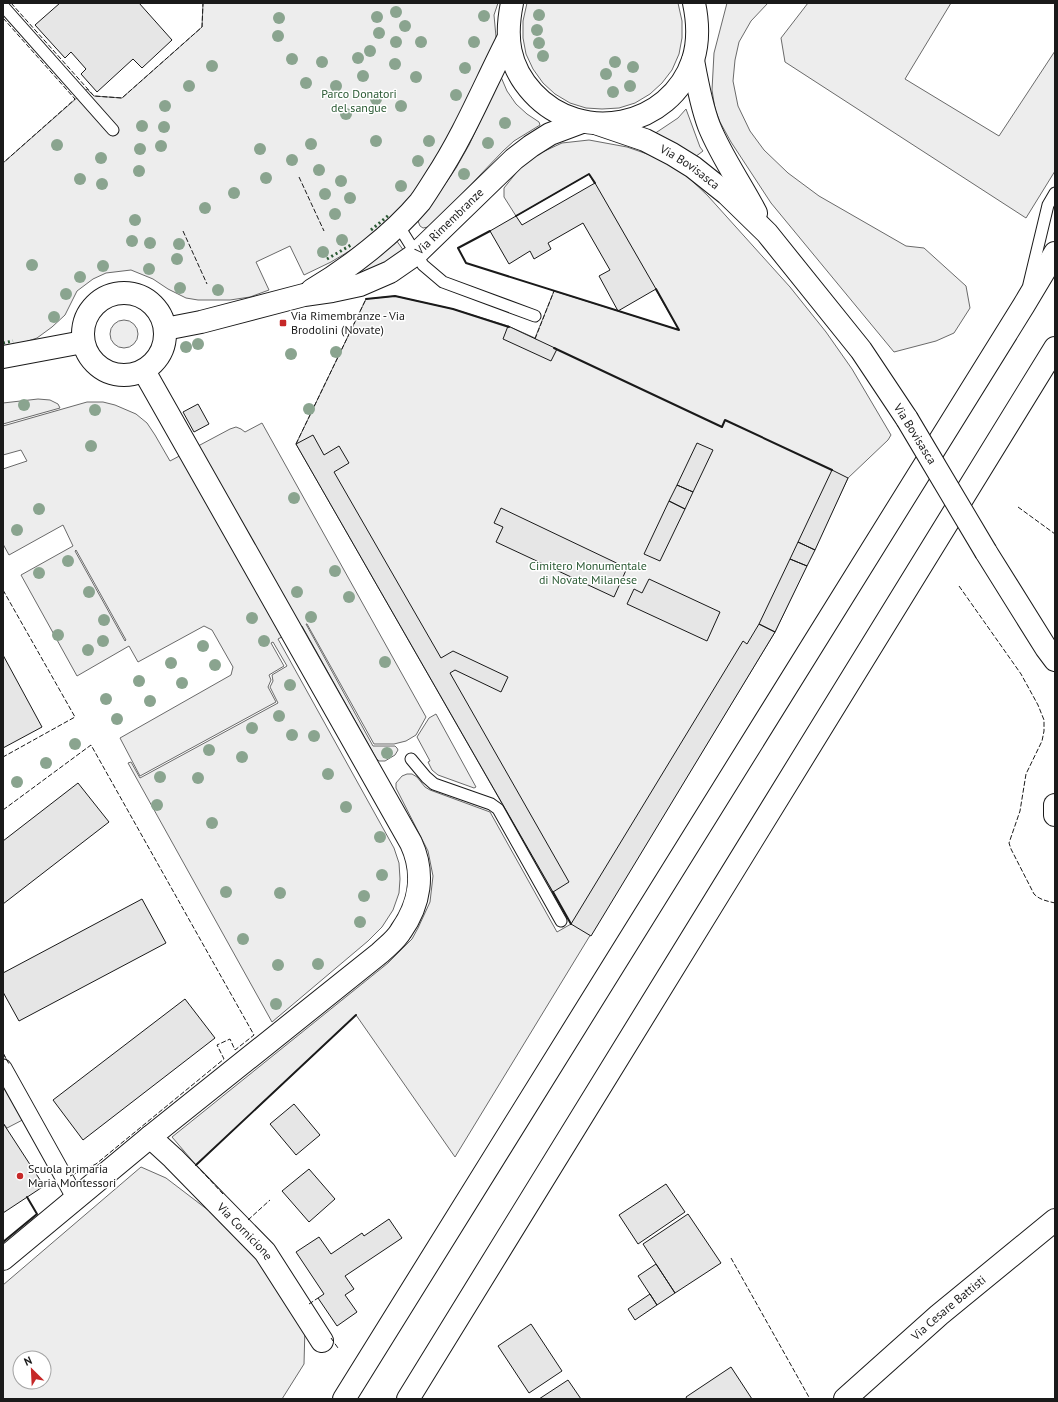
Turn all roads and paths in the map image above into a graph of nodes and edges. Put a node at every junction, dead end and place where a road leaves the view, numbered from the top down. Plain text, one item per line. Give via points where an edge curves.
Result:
1 (512, 3) edge
2 (694, 3) edge
3 (3, 6) edge
4 (508, 39) junction
5 (693, 60) junction
6 (590, 123) junction
7 (113, 130) dead end
8 (1055, 193) edge
9 (398, 225) junction
10 (767, 233) junction
11 (1055, 252) edge
12 (416, 254) junction
13 (304, 295) junction
14 (1024, 305) junction
15 (535, 316) dead end
16 (165, 329) junction
17 (83, 342) junction
18 (1055, 348) edge
19 (3, 357) edge
20 (144, 371) junction
21 (1050, 654) edge
22 (1055, 670) edge
23 (411, 759) dead end
24 (1055, 805) edge
25 (1055, 815) edge
26 (560, 921) dead end
27 (3, 1068) edge
28 (150, 1137) junction
29 (76, 1199) junction
30 (1055, 1220) edge
31 (3, 1259) edge
32 (322, 1341) dead end
33 (344, 1399) edge
34 (408, 1399) edge
35 (845, 1399) edge

1 - 4 main road
2 - 5 main road via 697,41
3 - 7 lane
4 - 6 main road, Via Bovisasca via 513,62 524,84 540,101 560,114
4 - 9 main road, Via Rimembranze via 462,135 445,164 420,201
5 - 6 main road via 677,88 659,106 630,120
5 - 10 main road, Via Bovisasca via 700,98 709,125
6 - 10 main road, Via Bovisasca via 645,140 693,167 727,194
6 - 12 main road, Via Rimembranze via 550,134 531,146 514,159
8 - 14 lane via 1048,205
9 - 12 lane
9 - 13 main road, Via Rimembranze via 330,280
10 - 21 main road, Via Bovisasca, bridge via 861,350 907,420
11 - 14 main road
12 - 13 main road, Via Rimembranze via 390,272 360,285
12 - 15 lane via 423,266 443,282
13 - 16 main road, Via Rimembranze
14 - 33 main road
16 - 17 main road via 163,320 152,304 134,294 122,293 111,295 91,308 85,319
16 - 20 main road via 160,354
17 - 19 main road
17 - 20 main road via 91,360 105,371 123,375
18 - 34 main road
20 - 28 main road via 392,808 416,855 420,876 413,909 392,942
21 - 22 main road, Via Bovisasca
23 - 26 lane via 434,784 491,804 498,809
24 - 25 main road
27 - 29 street
28 - 29 main road
28 - 32 main road, Via Cornicione via 264,1252
29 - 31 main road
30 - 35 main road, Via Cesare Battisti via 939,1315

